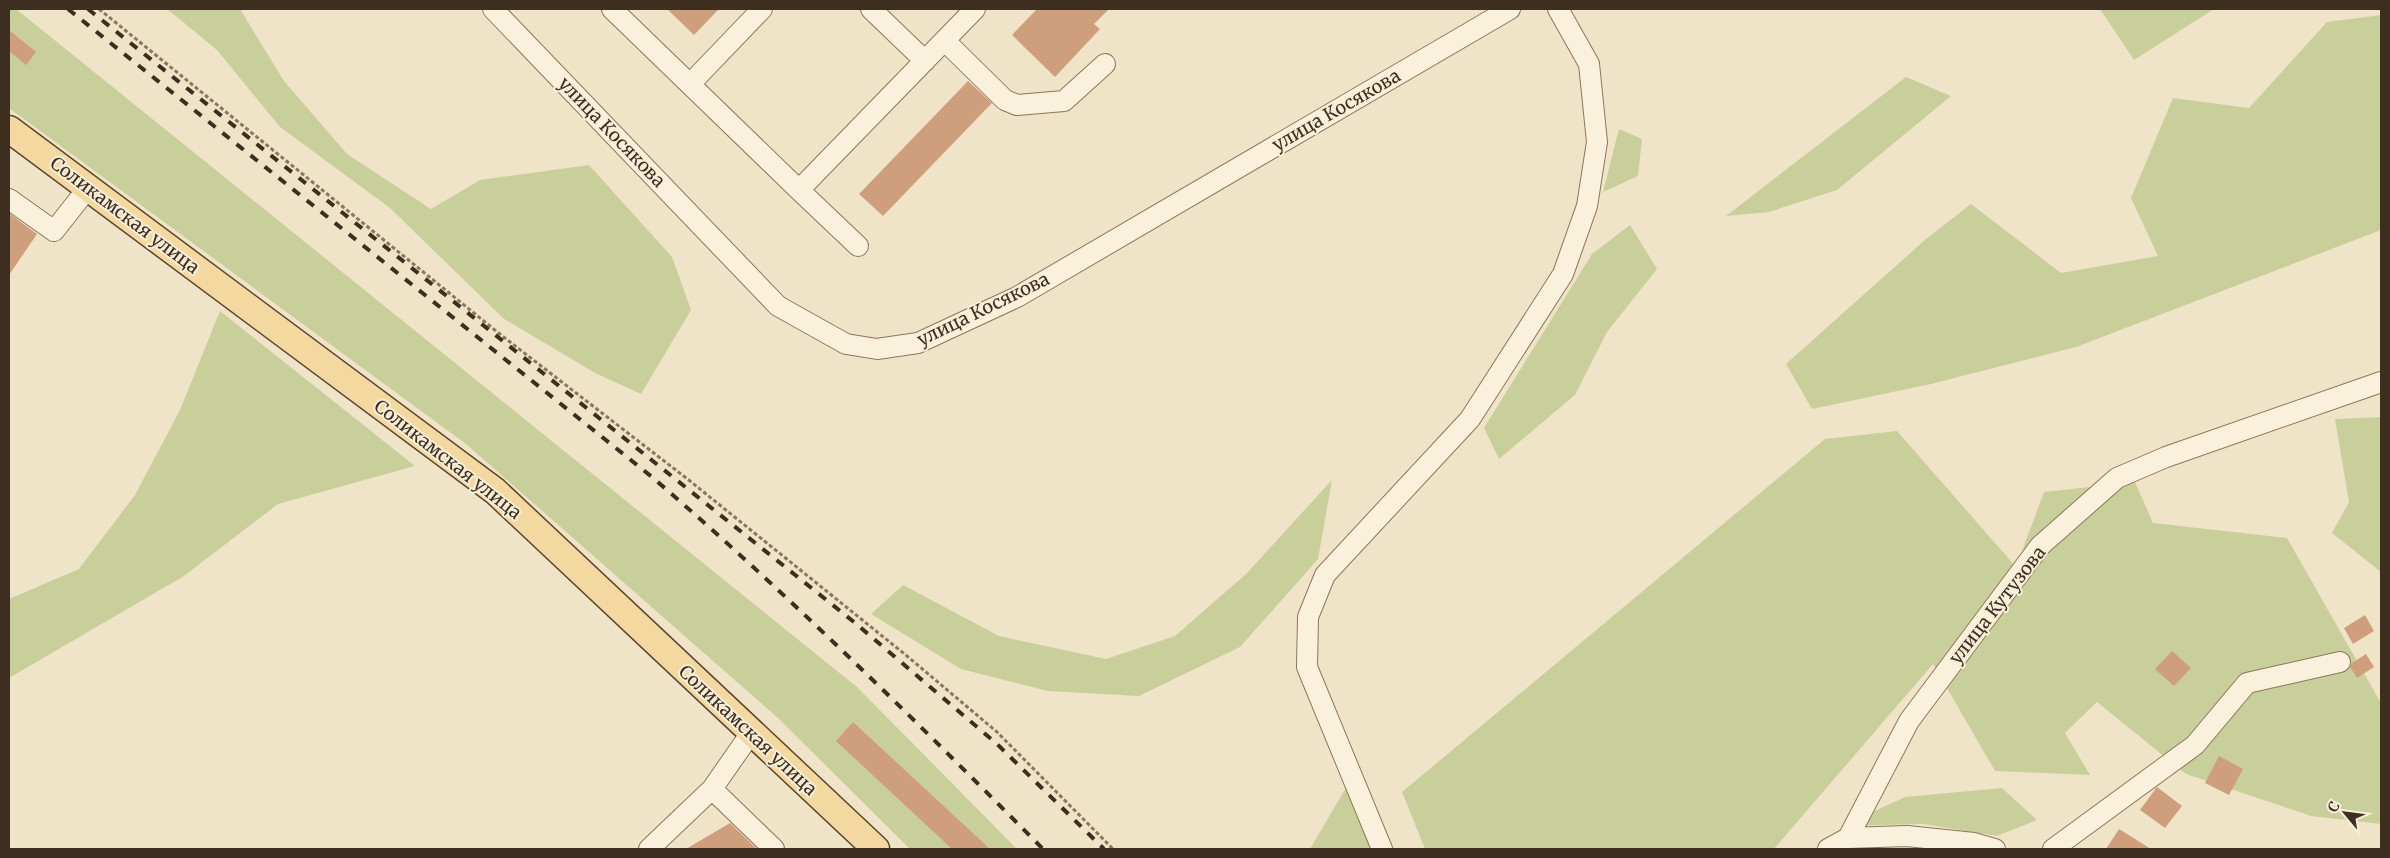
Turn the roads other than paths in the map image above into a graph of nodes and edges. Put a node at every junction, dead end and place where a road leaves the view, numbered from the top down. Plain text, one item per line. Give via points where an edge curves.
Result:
1 (493, 9) edge
2 (612, 9) edge
3 (762, 9) edge
4 (871, 9) edge
5 (975, 9) edge
6 (1510, 9) edge
7 (1558, 9) edge
8 (944, 41) junction
9 (925, 61) junction
10 (1105, 64) dead end
11 (690, 84) junction
12 (9, 129) edge
13 (88, 188) junction
14 (799, 190) junction
15 (9, 199) edge
16 (858, 246) dead end
17 (2381, 382) edge
18 (2340, 662) dead end
19 (751, 733) junction
20 (712, 788) junction
21 (1848, 838) junction
22 (649, 849) edge
23 (774, 849) edge
24 (876, 849) edge
25 (1382, 849) edge
26 (1828, 849) edge
27 (1995, 849) edge
28 (2053, 849) edge

1 - 6 street, улица Косякова via 778,306 846,344 877,349 918,343 1017,296
2 - 11 street
3 - 11 street
4 - 9 street
5 - 8 street
7 - 25 street via 1589,64 1597,142 1587,206 1563,274 1470,419 1325,575 1308,617 1307,667
8 - 9 street
8 - 10 street via 1011,104 1064,101
9 - 14 street
11 - 14 street
12 - 13 main road, Соликамская улица
13 - 15 street via 54,231
13 - 19 main road, Соликамская улица via 496,491
14 - 16 street
17 - 21 street, улица Кутузова via 2166,457 2117,478 2040,546 1909,721
18 - 28 street via 2247,683 2195,746
19 - 20 street
19 - 24 main road, Соликамская улица
20 - 22 street
20 - 23 street
21 - 26 street
21 - 27 street via 1907,836 1974,843

